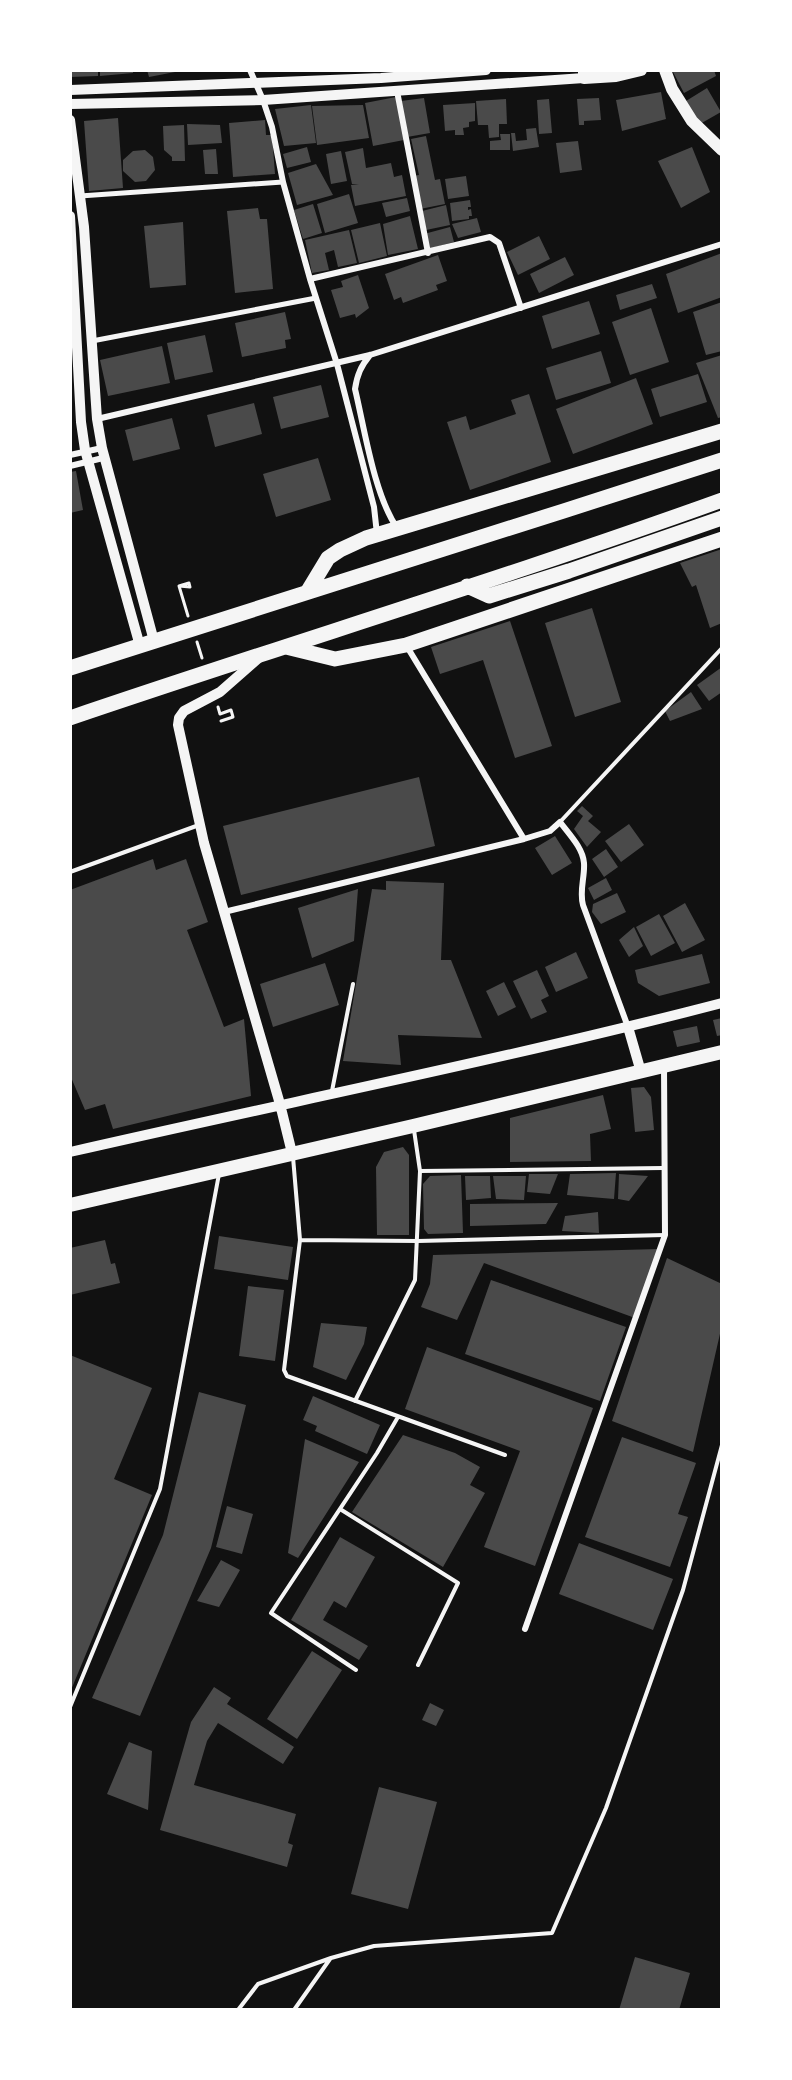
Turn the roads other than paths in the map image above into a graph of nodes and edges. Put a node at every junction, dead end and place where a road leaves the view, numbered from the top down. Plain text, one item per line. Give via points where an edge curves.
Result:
1 (250, 70) edge
2 (486, 70) edge
3 (641, 70) edge
4 (665, 70) edge
5 (450, 72) edge
6 (380, 74) edge
7 (584, 74) edge
8 (603, 74) edge
9 (256, 84) junction
10 (451, 87) junction
11 (70, 90) edge
12 (397, 91) junction
13 (380, 92) junction
14 (263, 100) junction
15 (70, 104) edge
16 (70, 120) edge
17 (722, 150) edge
18 (283, 182) junction
19 (80, 196) junction
20 (70, 216) edge
21 (84, 227) junction
22 (71, 228) edge
23 (722, 244) edge
24 (428, 253) junction
25 (310, 279) junction
26 (316, 298) junction
27 (521, 308) junction
28 (92, 341) junction
29 (370, 355) junction
30 (337, 364) junction
31 (97, 419) junction
32 (365, 431) junction
33 (722, 431) edge
34 (355, 434) junction
35 (103, 453) junction
36 (70, 455) edge
37 (86, 456) junction
38 (722, 460) edge
39 (70, 466) edge
40 (722, 500) edge
41 (722, 518) edge
42 (398, 528) junction
43 (376, 534) junction
44 (722, 539) edge
45 (467, 586) junction
46 (308, 591) junction
47 (147, 644) junction
48 (406, 645) junction
49 (286, 647) junction
50 (722, 648) edge
51 (261, 656) junction
52 (70, 668) edge
53 (70, 718) edge
54 (560, 822) junction
55 (199, 825) junction
56 (524, 839) junction
57 (70, 873) edge
58 (223, 912) junction
59 (353, 984) dead end
60 (722, 1003) edge
61 (628, 1027) junction
62 (722, 1052) edge
63 (664, 1066) junction
64 (641, 1072) junction
65 (331, 1095) junction
66 (280, 1104) junction
67 (413, 1126) junction
68 (70, 1152) edge
69 (292, 1154) junction
70 (663, 1168) junction
71 (220, 1170) junction
72 (420, 1171) junction
73 (70, 1205) edge
74 (665, 1234) junction
75 (300, 1240) junction
76 (418, 1241) junction
77 (355, 1401) junction
78 (398, 1417) junction
79 (722, 1445) edge
80 (505, 1455) dead end
81 (340, 1509) junction
82 (525, 1629) dead end
83 (418, 1665) dead end
84 (356, 1670) dead end
85 (70, 1707) edge
86 (331, 1958) junction
87 (238, 2010) edge
88 (294, 2010) edge

1 - 9 street
2 - 5 street
3 - 8 main road
4 - 17 main road via 692,121
5 - 6 street
5 - 10 street
6 - 9 street
6 - 13 street
7 - 8 main road
7 - 10 street
9 - 11 street
9 - 14 street
10 - 12 street
12 - 13 street
12 - 24 street
13 - 14 street
14 - 15 street
14 - 18 street
16 - 19 street
18 - 19 street
18 - 25 street
19 - 21 street
20 - 22 street
21 - 22 street
21 - 28 street
22 - 37 street
23 - 27 street
24 - 25 street
24 - 27 street via 495,238
25 - 26 street
26 - 28 street
26 - 30 street
27 - 29 street
28 - 31 street
29 - 30 street
29 - 32 street via 359,371 356,389
30 - 31 street
30 - 34 street
31 - 35 street
32 - 34 street
32 - 42 street via 384,505
33 - 42 highway
34 - 43 street via 374,507
35 - 37 street
35 - 37 street
35 - 47 street
36 - 37 street
37 - 39 street
37 - 47 street
38 - 46 highway
40 - 45 highway
41 - 45 highway via 489,596
42 - 43 highway
43 - 46 highway via 328,558
44 - 48 highway
45 - 49 highway
46 - 47 highway
47 - 52 highway
48 - 49 highway via 336,659
48 - 56 street
49 - 51 highway
50 - 54 lane
51 - 53 highway
51 - 55 street via 230,685 184,711 179,718
54 - 56 street via 550,831
54 - 61 street via 581,851 583,905
55 - 57 lane
55 - 58 street
56 - 58 street
58 - 66 street
59 - 65 lane
60 - 61 street
61 - 64 street
61 - 65 street
62 - 63 highway
63 - 64 highway
63 - 70 street
64 - 67 highway
65 - 66 street
66 - 68 street
66 - 69 street
67 - 69 highway
67 - 72 lane
69 - 71 highway
69 - 75 lane
70 - 72 lane
70 - 74 street
71 - 73 highway
71 - 85 lane via 160,1489
72 - 76 lane
74 - 76 lane
74 - 82 street
75 - 76 lane
75 - 77 lane via 284,1370 287,1376
76 - 77 lane via 415,1280
77 - 78 lane
78 - 80 lane
78 - 81 lane
79 - 86 lane via 679,1601 606,1808 552,1933 375,1946
81 - 83 lane via 458,1583
81 - 84 lane via 271,1613
86 - 87 lane via 258,1984
86 - 88 lane

